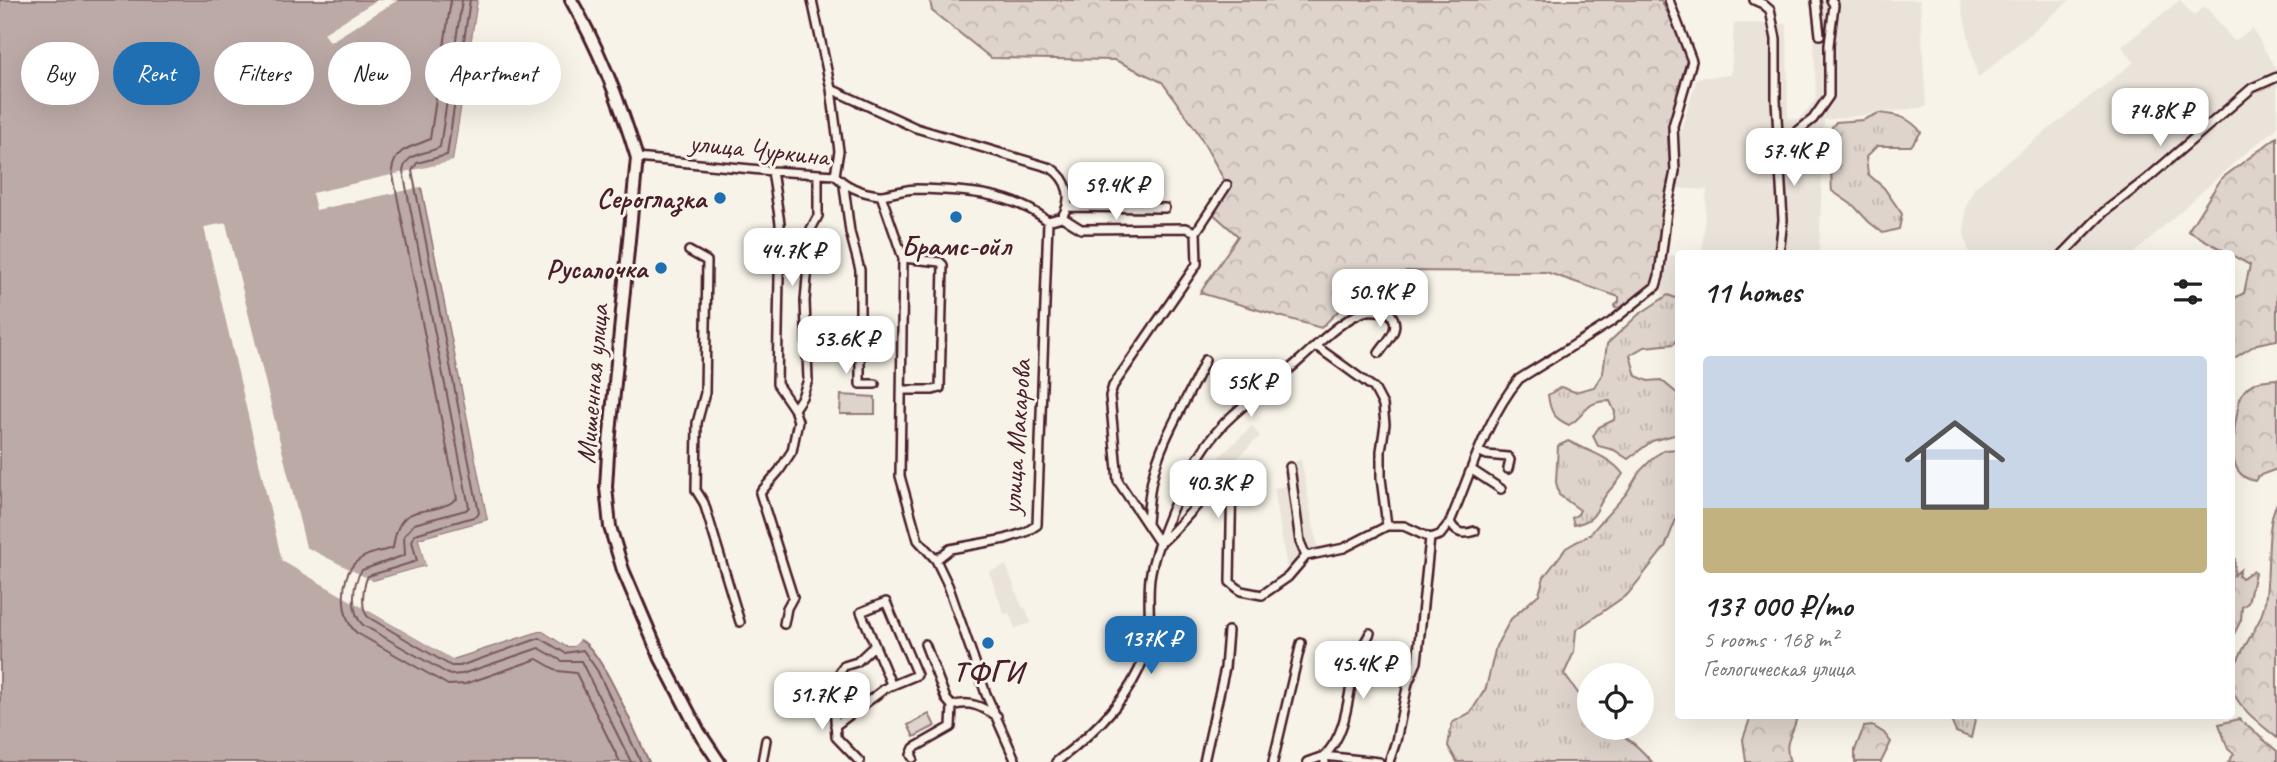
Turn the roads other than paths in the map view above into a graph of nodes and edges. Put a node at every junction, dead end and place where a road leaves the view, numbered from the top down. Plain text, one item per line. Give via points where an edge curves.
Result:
1 (570, 0) edge
2 (812, 0) edge
3 (1669, 0) edge
4 (1754, 0) edge
5 (1769, 0) edge
6 (1815, 0) edge
7 (1831, 0) edge
8 (1770, 10) junction
9 (1821, 35) dead end
10 (2277, 77) edge
11 (831, 89) junction
12 (1780, 145) junction
13 (637, 158) junction
14 (772, 172) junction
15 (818, 174) junction
16 (835, 175) junction
17 (1227, 185) dead end
18 (845, 186) junction
19 (881, 195) junction
20 (1068, 207) junction
21 (1165, 208) dead end
22 (1062, 217) junction
23 (1048, 220) junction
24 (1196, 232) junction
25 (1779, 250) edge
26 (2067, 250) edge
27 (689, 251) dead end
28 (903, 258) junction
29 (1316, 346) junction
30 (1379, 353) dead end
31 (1205, 360) dead end
32 (875, 384) dead end
33 (903, 390) junction
34 (794, 409) junction
35 (1480, 452) junction
36 (1290, 467) dead end
37 (1508, 469) dead end
38 (1472, 470) junction
39 (1501, 488) dead end
40 (1450, 522) junction
41 (1147, 524) junction
42 (1387, 526) junction
43 (1475, 531) dead end
44 (1430, 538) junction
45 (1160, 544) junction
46 (1306, 556) junction
47 (936, 560) junction
48 (740, 622) dead end
49 (784, 624) dead end
50 (1228, 631) dead end
51 (1370, 633) dead end
52 (1301, 643) dead end
53 (925, 644) dead end
54 (875, 645) junction
55 (884, 690) junction
56 (952, 706) junction
57 (998, 716) junction
58 (835, 726) junction
59 (766, 740) dead end
60 (913, 758) dead end
61 (1324, 759) edge
62 (719, 762) edge
63 (762, 762) edge
64 (860, 762) edge
65 (1016, 762) edge
66 (1056, 762) edge
67 (1204, 762) edge
68 (1273, 762) edge
69 (1307, 762) edge
70 (1379, 762) edge
71 (1389, 762) edge

1 - 13 main road, Мишенная улица via 609,74
2 - 11 street
3 - 35 street via 1692,61 1673,126 1675,172 1656,286 1611,322 1519,379
4 - 8 street
5 - 8 street
6 - 9 street
7 - 12 street via 1829,96 1813,119
8 - 12 street via 1776,39
10 - 26 street via 2252,89 2105,212
11 - 16 street via 839,151
11 - 20 street via 916,128 1051,168 1062,176
12 - 25 street
13 - 14 street, улица Чуркина
13 - 62 main road, Мишенная улица via 608,454 610,527 622,570 662,659
14 - 15 street, улица Чуркина
14 - 34 street via 780,223 777,384
15 - 16 street, улица Чуркина
15 - 34 street via 818,216 811,229 805,301 808,380
16 - 18 street, улица Чуркина
17 - 24 street
18 - 19 street, улица Чуркина
18 - 32 street via 860,270 860,384
19 - 23 street, улица Чуркина via 918,189 987,195 1015,201
19 - 28 street
20 - 21 street
20 - 22 street
22 - 23 street
22 - 24 street via 1081,229 1186,228
23 - 47 street, улица Макарова via 1037,525 1005,539 950,549
24 - 41 street via 1197,264 1110,396 1118,481
27 - 48 street via 707,261 705,393 697,423 696,490
28 - 33 street
28 - 33 street via 943,265 940,388
29 - 30 street via 1364,312 1390,313 1396,328
29 - 42 street via 1374,388 1383,405 1381,478
29 - 45 street via 1213,436 1171,512
31 - 41 street via 1155,469
33 - 47 street via 900,476 918,540
34 - 49 street via 798,421 792,451 760,493 793,597
35 - 37 street via 1508,457
35 - 38 street
36 - 46 street
38 - 39 street
38 - 40 street
40 - 43 street via 1462,534
40 - 44 street via 1440,535
41 - 45 street
42 - 44 street via 1404,526
42 - 46 street via 1344,548
44 - 71 street via 1417,662
45 - 46 street via 1232,471 1230,582 1241,591 1262,595 1288,577
45 - 66 street via 1150,576 1144,657 1135,677 1109,715
47 - 57 street
50 - 67 street via 1225,668
51 - 61 street via 1358,657 1334,746
52 - 68 street
53 - 56 street
54 - 55 street via 891,684
54 - 55 street via 861,612 886,602 917,676
54 - 58 street via 857,662 844,666 833,683
55 - 58 street
56 - 57 street via 973,704
56 - 60 street via 951,727 914,748
57 - 65 street
58 - 64 street via 836,737
59 - 63 street
61 - 69 street
61 - 70 street

